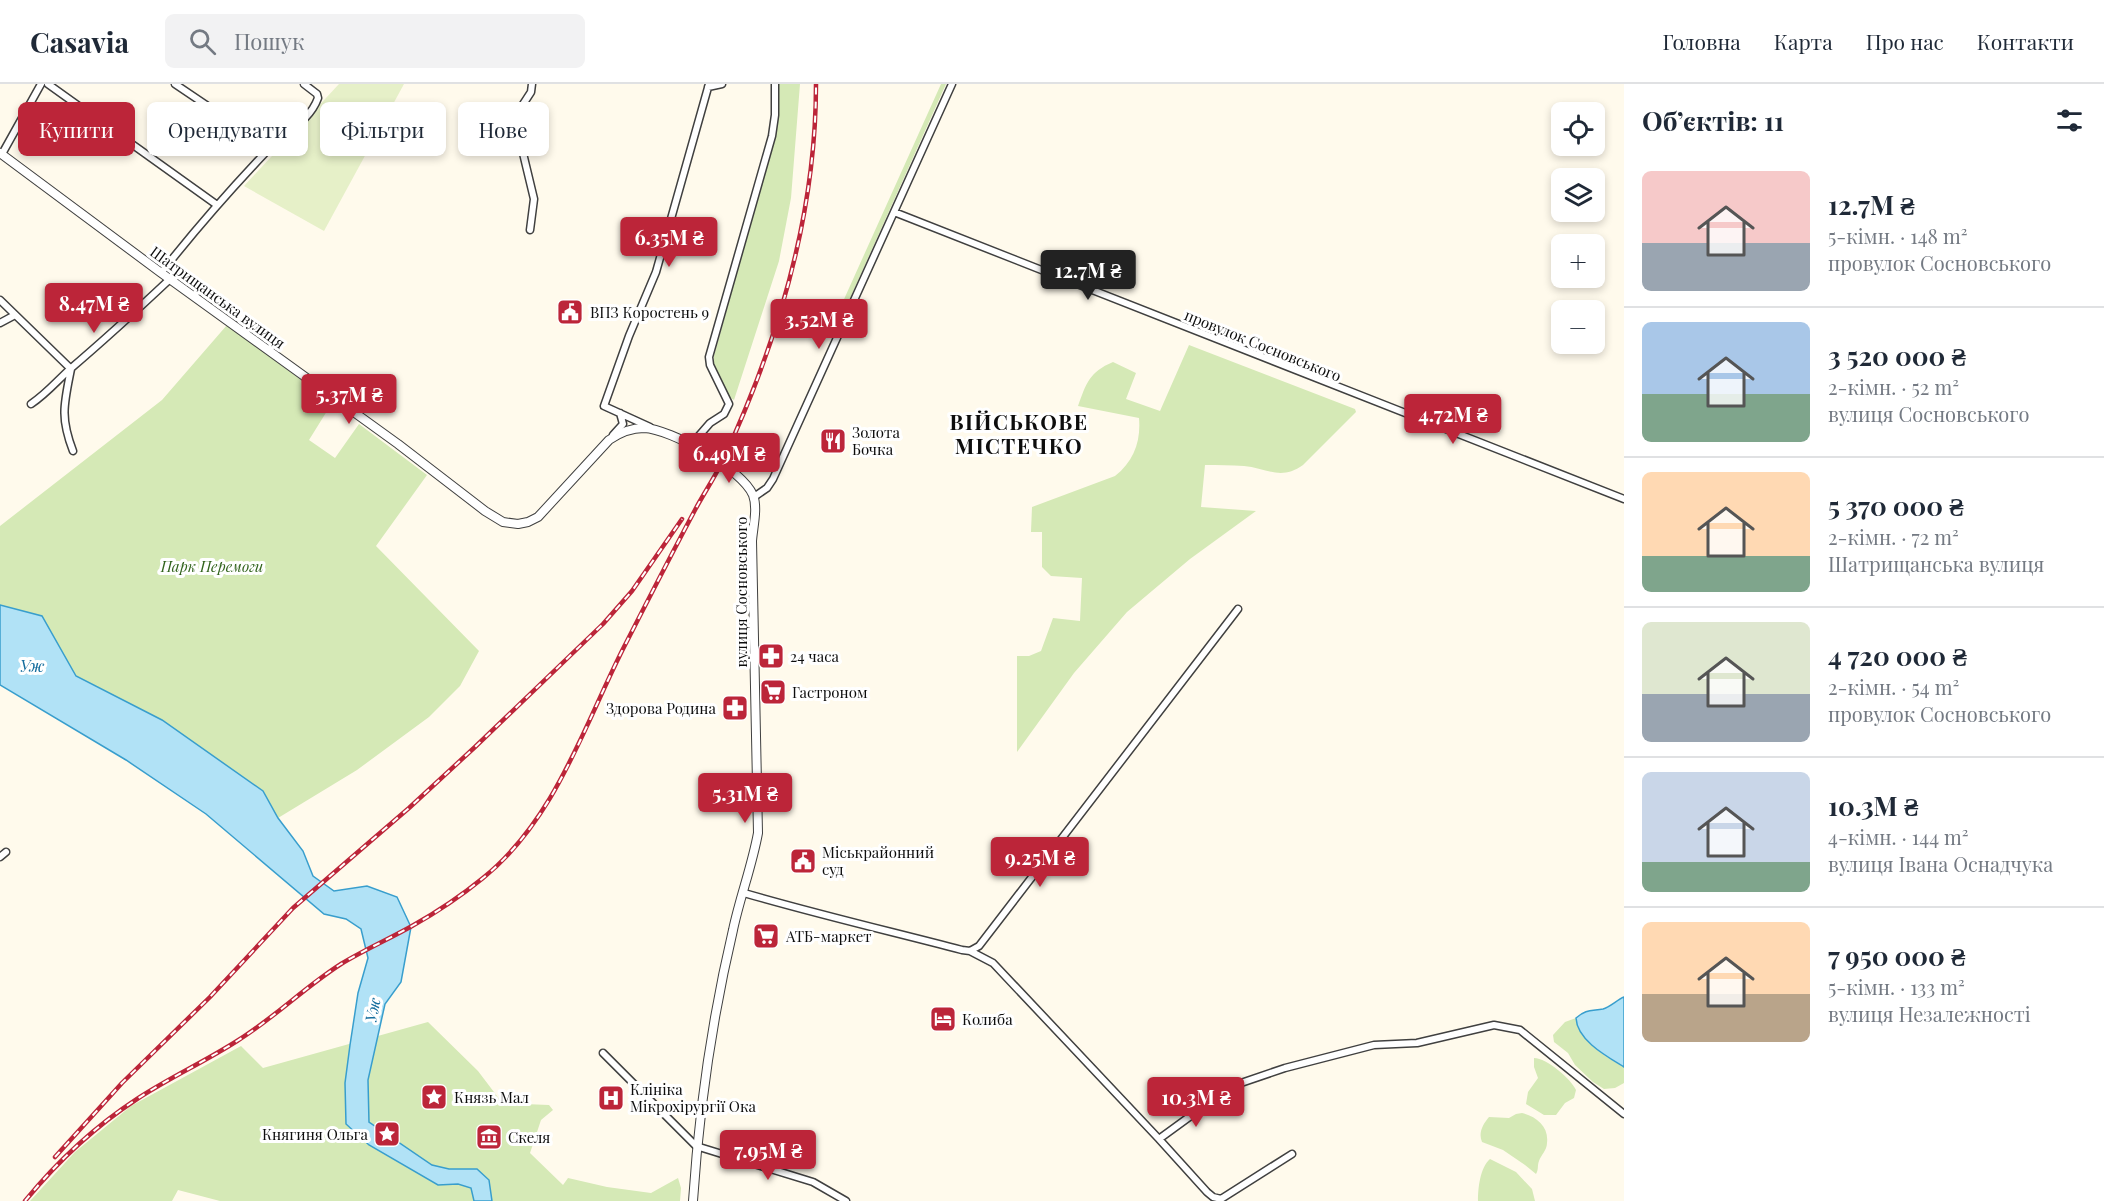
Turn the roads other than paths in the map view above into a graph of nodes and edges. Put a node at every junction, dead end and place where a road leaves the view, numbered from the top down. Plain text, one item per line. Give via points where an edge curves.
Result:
1 (41, 84) edge
2 (48, 84) edge
3 (175, 84) edge
4 (304, 84) edge
5 (532, 84) edge
6 (722, 84) edge
7 (775, 84) edge
8 (952, 84) edge
9 (709, 85) edge
10 (202, 102) edge
11 (308, 114) edge
12 (1, 153) edge
13 (263, 156) edge
14 (217, 205) junction
15 (894, 212) junction
16 (530, 230) dead end
17 (161, 273) junction
18 (170, 279) junction
19 (0, 300) edge
20 (15, 315) junction
21 (0, 323) edge
22 (71, 369) junction
23 (31, 404) dead end
24 (620, 413) junction
25 (656, 430) junction
26 (609, 440) junction
27 (690, 446) junction
28 (73, 451) dead end
29 (754, 497) junction
30 (1624, 499) edge
31 (1238, 609) dead end
32 (6, 852) dead end
33 (0, 857) edge
34 (744, 893) junction
35 (970, 951) junction
36 (603, 1053) dead end
37 (1624, 1114) edge
38 (1159, 1139) junction
39 (696, 1146) junction
40 (1292, 1154) dead end
41 (693, 1201) edge
42 (846, 1201) edge

1 - 12 street
2 - 14 street
3 - 10 street
4 - 11 street via 317,94
5 - 16 street via 516,124 534,200
6 - 9 street
7 - 27 street via 771,138 710,355 710,365 729,404 724,414 710,423
8 - 15 street, вулиця Сосновського
9 - 24 street via 656,269 604,406
12 - 17 street, Шатрищанська вулиця
13 - 14 street
14 - 17 street
15 - 29 street, вулиця Сосновського via 773,479
15 - 30 street, провулок Сосновського
17 - 18 street, Шатрищанська вулиця
18 - 22 street
18 - 26 street, Шатрищанська вулиця via 503,522 518,524 538,517
19 - 20 street
20 - 21 street
20 - 22 street
22 - 23 street
22 - 28 street via 63,415
24 - 25 street
24 - 26 street via 622,424
25 - 26 street, Шатрищанська вулиця via 633,429
25 - 27 street, Шатрищанська вулиця
27 - 29 street, Шатрищанська вулиця via 739,476
29 - 34 street, вулиця Сосновського via 758,833
31 - 35 street via 986,938
32 - 33 street
34 - 35 street
34 - 39 street, вулиця Сосновського via 712,1032
35 - 38 street via 993,963
36 - 39 street
37 - 38 street via 1520,1030 1494,1025 1417,1043 1374,1045 1252,1079 1218,1096
38 - 40 street via 1207,1192 1221,1199
39 - 41 street, вулиця Сосновського
39 - 42 street via 813,1182

